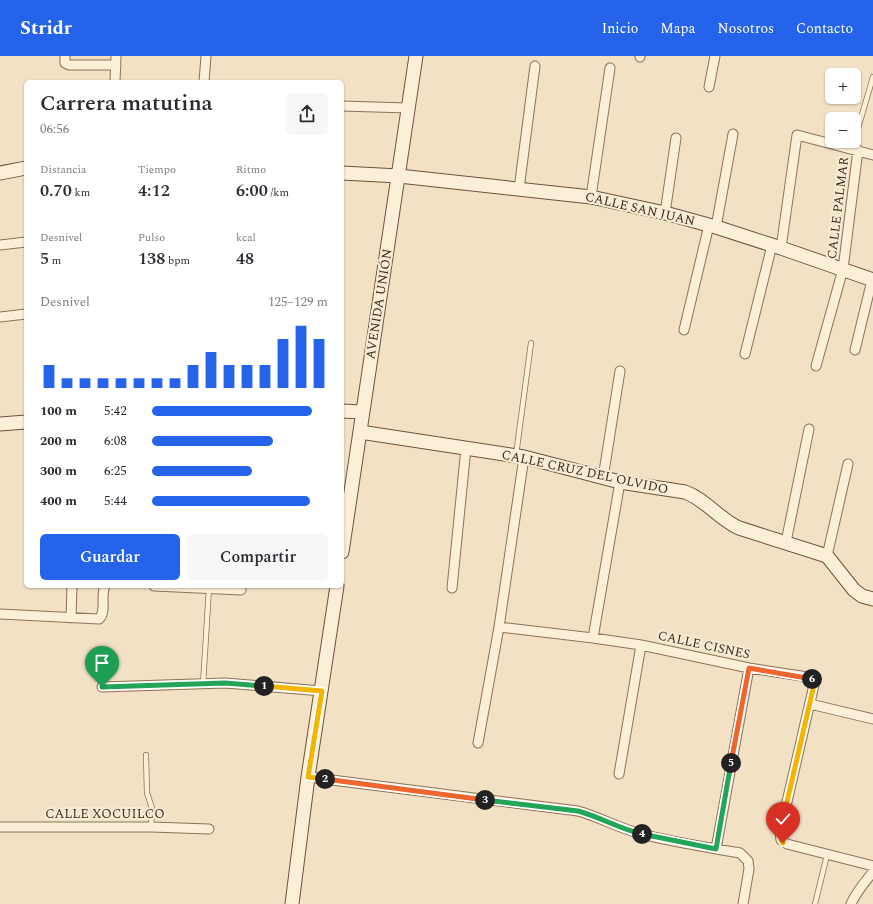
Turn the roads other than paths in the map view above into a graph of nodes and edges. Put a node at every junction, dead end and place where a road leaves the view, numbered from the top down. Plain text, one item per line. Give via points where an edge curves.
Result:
1 (206, 56) edge
2 (416, 56) edge
3 (715, 56) edge
4 (65, 60) edge
5 (116, 61) edge
6 (535, 66) dead end
7 (610, 68) dead end
8 (873, 77) edge
9 (115, 80) edge
10 (204, 80) edge
11 (709, 87) dead end
12 (344, 106) edge
13 (408, 108) junction
14 (733, 134) dead end
15 (676, 138) dead end
16 (855, 150) junction
17 (873, 155) edge
18 (24, 168) edge
19 (0, 173) edge
20 (344, 173) edge
21 (399, 176) junction
22 (519, 189) junction
23 (591, 197) junction
24 (665, 213) junction
25 (713, 226) junction
26 (24, 242) edge
27 (0, 245) edge
28 (777, 246) junction
29 (843, 269) junction
30 (873, 280) edge
31 (24, 314) edge
32 (0, 317) edge
33 (684, 330) dead end
34 (531, 343) dead end
35 (855, 350) dead end
36 (745, 354) dead end
37 (816, 366) dead end
38 (620, 371) dead end
39 (344, 411) edge
40 (362, 412) junction
41 (24, 422) edge
42 (0, 424) edge
43 (809, 429) dead end
44 (360, 432) junction
45 (466, 448) junction
46 (520, 457) junction
47 (848, 464) dead end
48 (603, 478) junction
49 (620, 482) junction
50 (344, 539) edge
51 (786, 542) junction
52 (827, 556) junction
53 (72, 588) edge
54 (104, 588) edge
55 (209, 588) joint
56 (337, 588) edge
57 (452, 588) dead end
58 (241, 590) dead end
59 (873, 599) edge
60 (0, 614) edge
61 (71, 618) junction
62 (499, 627) junction
63 (593, 638) junction
64 (641, 645) junction
65 (749, 668) junction
66 (203, 684) junction
67 (102, 687) dead end
68 (322, 691) junction
69 (810, 704) junction
70 (873, 719) edge
71 (478, 744) dead end
72 (146, 755) dead end
73 (620, 774) dead end
74 (308, 777) junction
75 (0, 827) edge
76 (151, 827) junction
77 (209, 829) dead end
78 (716, 849) junction
79 (827, 855) junction
80 (873, 866) edge
81 (873, 872) edge
82 (292, 904) edge
83 (743, 904) edge
84 (815, 904) edge
85 (851, 904) edge

1 - 10 street
2 - 13 street, AVENIDA UNIÓN
3 - 11 street
4 - 5 street via 69,65
5 - 9 street
6 - 22 street
7 - 23 street
8 - 16 lane
12 - 13 street
13 - 21 street, AVENIDA UNIÓN
14 - 25 street
15 - 24 street
16 - 17 street
16 - 28 street via 797,135
16 - 29 street, CALLE PALMAR
18 - 19 street
20 - 21 street, CALLE SAN JUAN
21 - 22 street, CALLE SAN JUAN
21 - 40 street, AVENIDA UNIÓN
22 - 23 street, CALLE SAN JUAN
23 - 24 street, CALLE SAN JUAN
24 - 25 street, CALLE SAN JUAN
25 - 28 street, CALLE SAN JUAN
25 - 33 street
26 - 27 street
28 - 29 street, CALLE SAN JUAN
28 - 36 street
29 - 30 street, CALLE SAN JUAN
29 - 37 street, CALLE PALMAR
30 - 35 street
31 - 32 street
34 - 46 lane
38 - 48 street
39 - 40 street
40 - 44 street, AVENIDA UNIÓN
41 - 42 street
43 - 51 street
44 - 45 street, CALLE CRUZ DEL OLVIDO
44 - 50 street, AVENIDA UNIÓN
45 - 46 street, CALLE CRUZ DEL OLVIDO
45 - 57 street
46 - 48 street, CALLE CRUZ DEL OLVIDO
46 - 62 street
47 - 52 street
48 - 49 street, CALLE CRUZ DEL OLVIDO
49 - 51 street, CALLE CRUZ DEL OLVIDO via 685,492 693,495 729,524
49 - 63 street
51 - 52 street, CALLE CRUZ DEL OLVIDO
52 - 59 street via 854,590
53 - 61 street
54 - 61 street via 101,618
55 - 58 street
55 - 66 lane
56 - 68 street
60 - 61 street
62 - 63 street, CALLE CISNES
62 - 71 street
63 - 64 street, CALLE CISNES
64 - 65 street, CALLE CISNES
64 - 73 street
65 - 69 street, CALLE CISNES via 811,677 814,685
65 - 78 street
66 - 67 street
66 - 68 street via 225,683
68 - 74 street
69 - 70 street
69 - 79 street via 780,836 783,843
72 - 76 lane via 147,793 152,808
74 - 78 street via 578,811 620,828
74 - 82 street
75 - 76 street, CALLE XOCUILCO
76 - 77 street, CALLE XOCUILCO
78 - 83 street via 740,853 748,861 749,870
79 - 80 street
79 - 84 lane
81 - 85 street via 854,896

